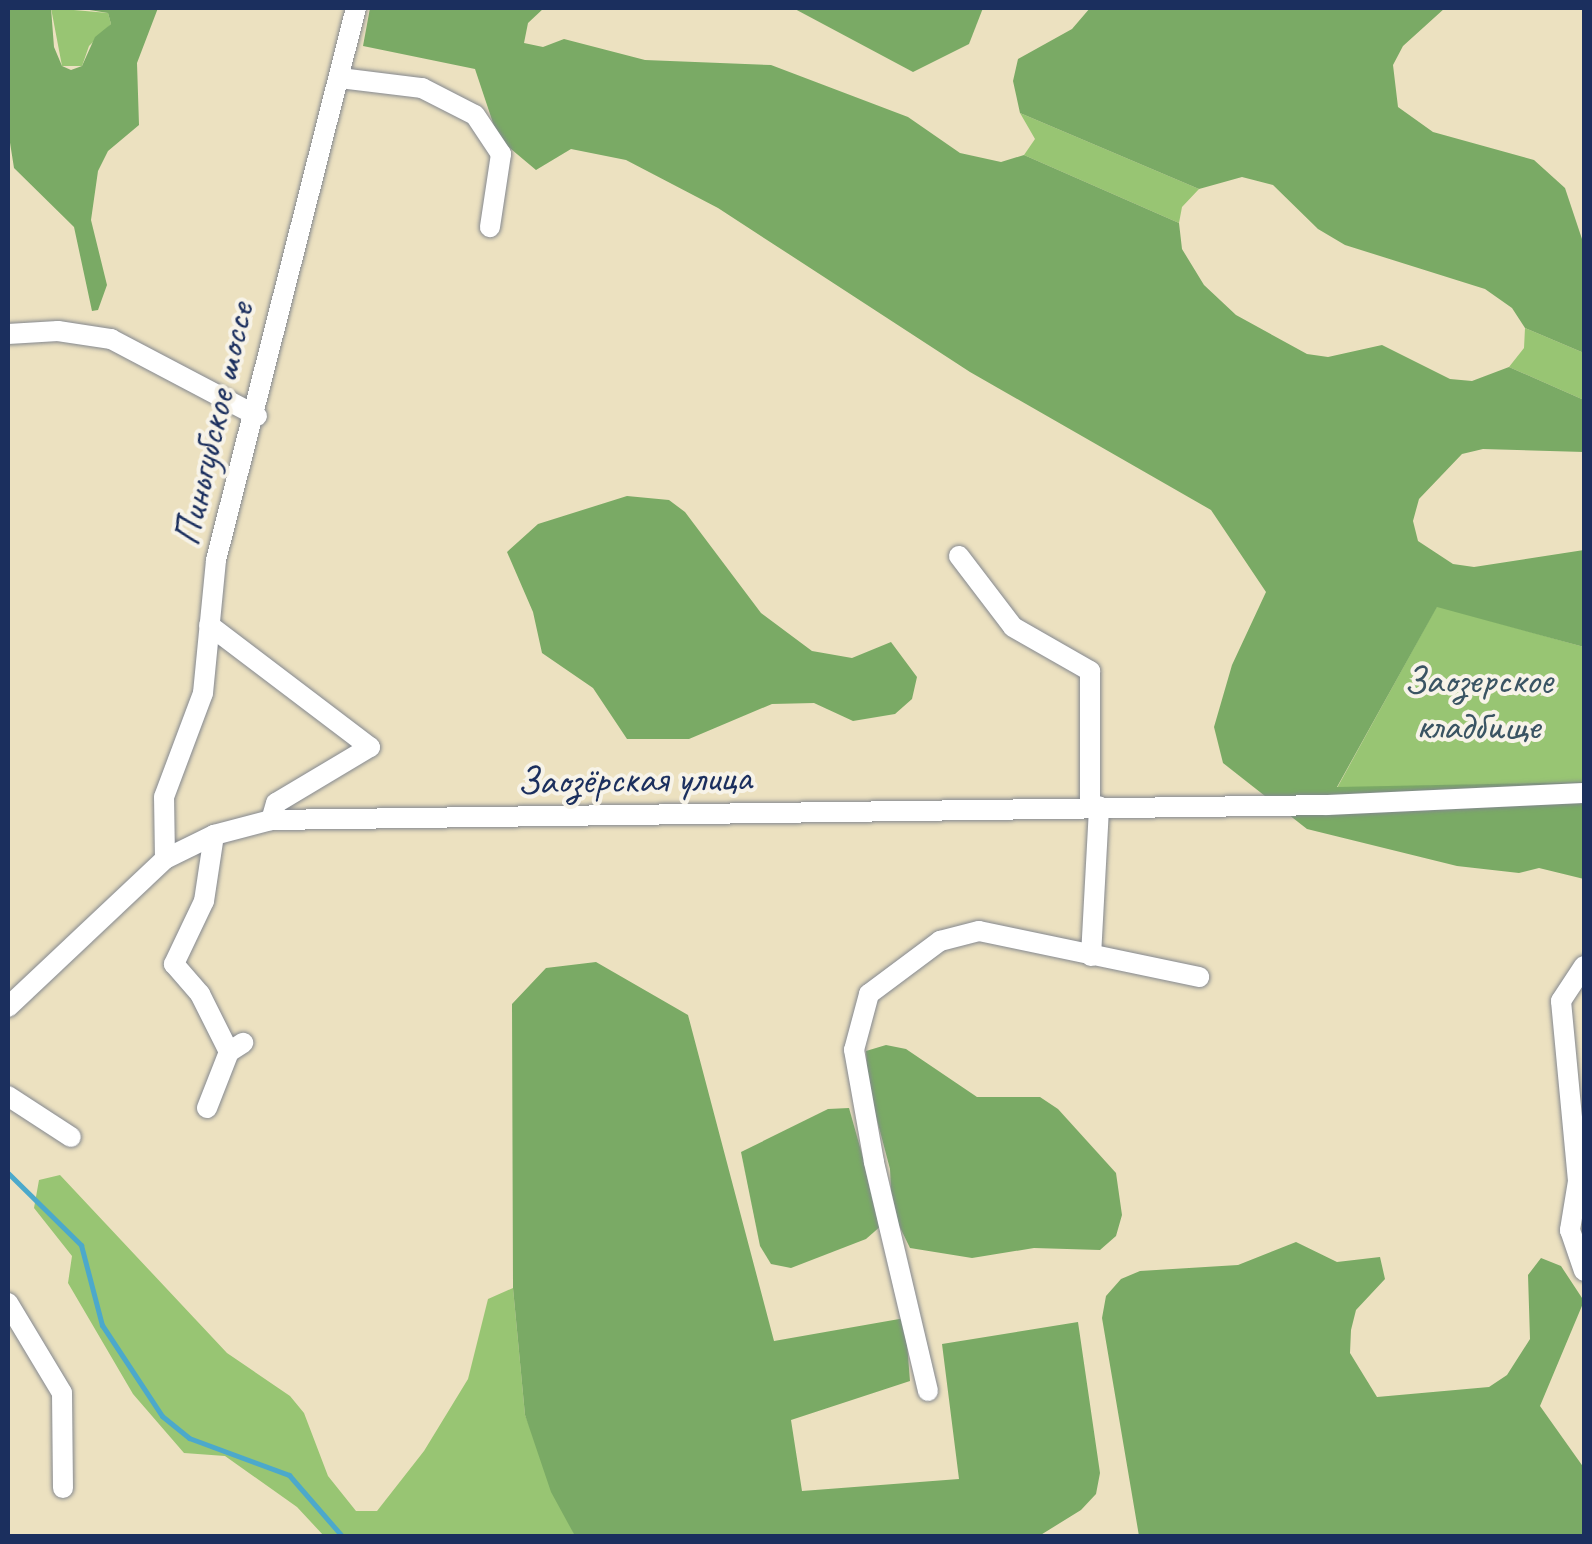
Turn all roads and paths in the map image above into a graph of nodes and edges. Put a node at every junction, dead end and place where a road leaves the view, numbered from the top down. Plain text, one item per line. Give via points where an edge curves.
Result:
1 (356, 8) edge
2 (340, 78) junction
3 (490, 227) dead end
4 (8, 334) edge
5 (257, 416) junction
6 (959, 556) dead end
7 (209, 625) junction
8 (1584, 793) edge
9 (1095, 806) junction
10 (271, 820) junction
11 (214, 836) junction
12 (165, 859) junction
13 (1091, 956) junction
14 (1584, 966) edge
15 (1584, 976) edge
16 (1199, 977) dead end
17 (8, 1006) edge
18 (8, 1096) edge
19 (207, 1108) dead end
20 (71, 1137) dead end
21 (1584, 1270) edge
22 (8, 1304) edge
23 (928, 1391) dead end
24 (62, 1488) dead end

1 - 2 street, Пиньгубское шоссе
2 - 3 street via 422,88 475,115 501,154
2 - 5 street, Пиньгубское шоссе via 300,206
4 - 5 street via 58,331 111,339
5 - 7 street, Пиньгубское шоссе via 216,560
6 - 9 street via 1013,627 1090,671
7 - 10 street via 370,748 276,803
7 - 12 street, Пиньгубское шоссе via 203,692 164,798
8 - 9 street, Заозёрская улица
9 - 10 street, Заозёрская улица
9 - 13 street
10 - 11 street, Заозёрская улица
11 - 12 street, Заозёрская улица
11 - 19 street via 204,901 174,964 236,1048
12 - 17 street, Заозёрская улица
13 - 16 street
13 - 23 street via 966,934 940,941 880,982 862,1010 854,1050 869,1140
14 - 15 street
14 - 21 street via 1561,1001 1578,1181 1570,1230
18 - 20 street
22 - 24 street via 62,1393

